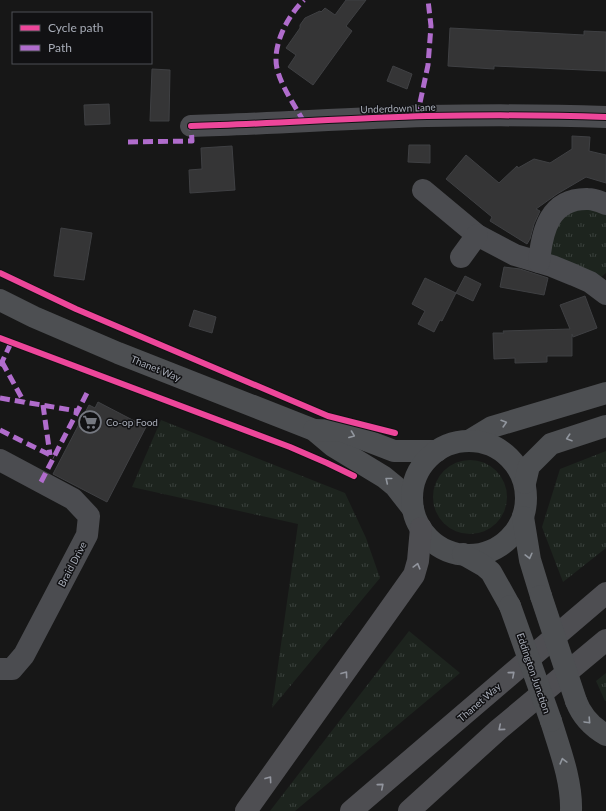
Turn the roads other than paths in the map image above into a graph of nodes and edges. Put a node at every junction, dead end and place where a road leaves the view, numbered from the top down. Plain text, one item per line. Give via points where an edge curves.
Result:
1 (606, 117) edge
2 (191, 126) dead end
3 (423, 190) dead end
4 (606, 204) edge
5 (477, 235) junction
6 (461, 257) dead end
7 (539, 262) junction
8 (601, 283) edge
9 (0, 300) edge
10 (606, 393) edge
11 (606, 426) edge
12 (314, 430) junction
13 (469, 441) junction
14 (437, 451) junction
15 (0, 460) edge
16 (525, 483) junction
17 (523, 517) junction
18 (417, 519) junction
19 (463, 554) junction
20 (606, 593) edge
21 (606, 640) edge
22 (0, 669) edge
23 (606, 734) edge
24 (571, 805) edge
25 (246, 811) edge
26 (352, 811) edge
27 (409, 811) edge

1 - 2 street, Underdown Lane via 427,116
3 - 5 street
4 - 7 street via 589,198 569,201 555,211 545,228
5 - 6 street
5 - 7 street via 515,254
7 - 8 street
9 - 12 main road, Thanet Way via 118,353
13 -> 10 main road via 492,427
11 -> 16 main road via 551,444 529,466
12 -> 14 main road, Thanet Way via 342,431 394,451
18 -> 12 main road, Thanet Way via 395,486 333,446
13 - 14 main road, Eddington Junction via 452,443
13 - 16 main road, Eddington Junction via 488,443 504,452 517,466
14 - 18 main road, Eddington Junction via 424,462 416,476 412,493
15 - 22 street, Braid Drive via 73,499 89,516 87,535 24,655 12,669
16 - 17 main road, Eddington Junction
17 - 19 main road, Eddington Junction via 516,531 505,542 492,550 478,554
17 -> 23 main road, Eddington Junction, bridge via 530,560 579,710 597,730
18 - 19 main road, Eddington Junction via 432,541 446,550
25 -> 18 highway via 414,575 418,561
24 -> 19 main road, Eddington Junction, bridge via 564,765 551,721 510,606 491,572
26 -> 20 highway, Thanet Way
21 -> 27 highway via 498,730

